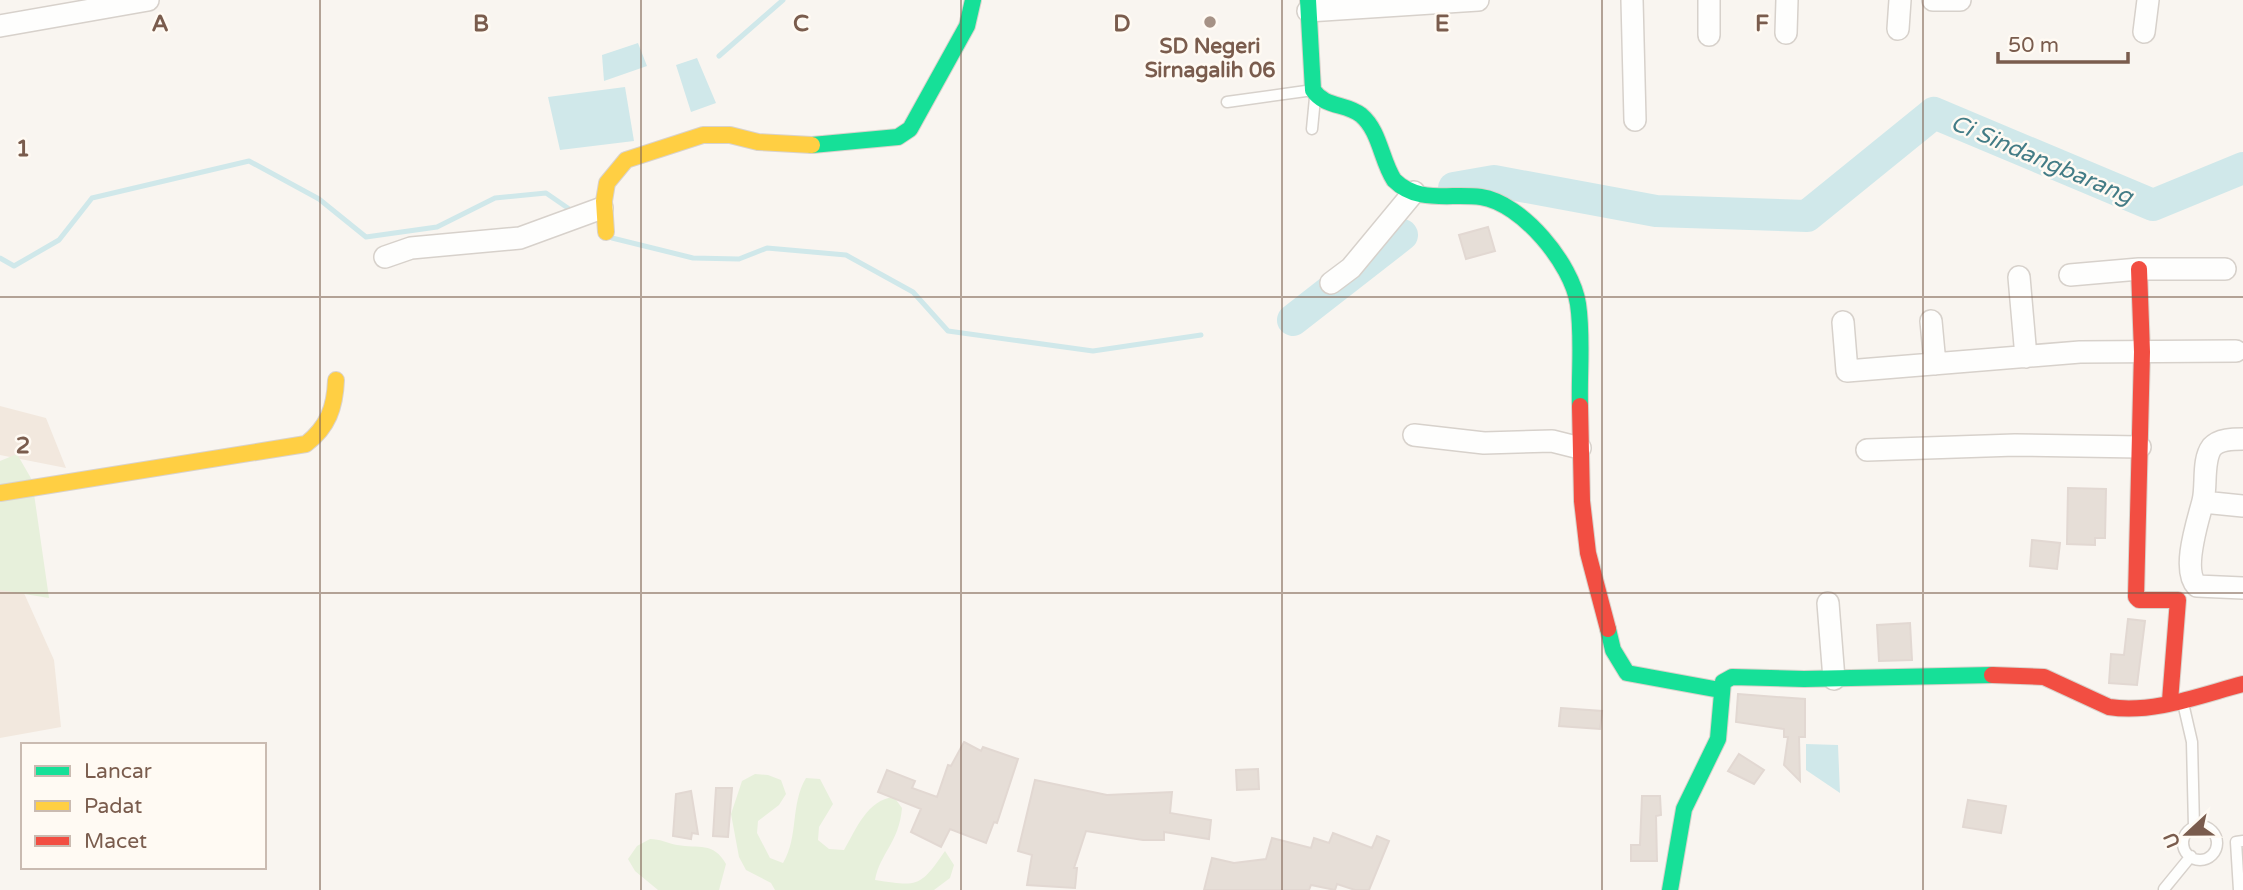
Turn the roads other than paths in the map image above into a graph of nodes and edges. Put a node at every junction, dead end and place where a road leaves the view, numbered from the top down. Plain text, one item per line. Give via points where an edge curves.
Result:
1 (148, 0) edge
2 (973, 0) edge
3 (1478, 0) edge
4 (1632, 0) edge
5 (1709, 0) edge
6 (1787, 0) edge
7 (1900, 0) edge
8 (1933, 0) edge
9 (1960, 0) edge
10 (2148, 0) edge
11 (1308, 6) edge
12 (0, 26) edge
13 (1898, 29) dead end
14 (2144, 32) dead end
15 (1786, 33) dead end
16 (1709, 35) dead end
17 (1314, 93) junction
18 (1227, 102) dead end
19 (1635, 120) dead end
20 (1312, 129) dead end
21 (1414, 192) junction
22 (597, 209) junction
23 (606, 232) dead end
24 (385, 257) dead end
25 (2139, 269) junction
26 (2225, 269) dead end
27 (2070, 275) dead end
28 (2019, 277) dead end
29 (1331, 283) dead end
30 (1931, 321) dead end
31 (1843, 322) dead end
32 (2236, 351) dead end
33 (2142, 352) junction
34 (2026, 356) junction
35 (1935, 364) junction
36 (337, 380) dead end
37 (1414, 435) dead end
38 (2243, 439) edge
39 (2140, 447) junction
40 (1580, 448) junction
41 (1867, 450) dead end
42 (0, 494) edge
43 (2203, 502) junction
44 (2243, 506) edge
45 (2243, 588) edge
46 (1828, 603) dead end
47 (1834, 679) junction
48 (2243, 684) edge
49 (1720, 690) junction
50 (2176, 700) junction
51 (2194, 827) junction
52 (2239, 841) edge
53 (2217, 844) junction
54 (2191, 856) junction
55 (2164, 889) edge
56 (1670, 890) edge
57 (2239, 890) edge

1 - 12 street
2 - 22 street via 967,26 936,87 910,129 898,137 821,146 703,135 617,166
3 - 11 street
4 - 19 street
5 - 16 street
6 - 15 street
7 - 13 street
8 - 9 street
10 - 14 street
11 - 17 street
17 - 18 lane
17 - 20 lane
17 - 21 street via 1360,114 1393,179
21 - 29 street via 1351,268
21 - 40 street via 1501,200 1515,209 1564,269 1578,303
22 - 23 street
22 - 24 street via 520,238 411,248
25 - 26 street
25 - 27 street
25 - 33 street
28 - 34 street
30 - 35 street
31 - 35 street via 1847,371
32 - 33 street
33 - 34 street
33 - 39 street
34 - 35 street
36 - 42 street via 333,412 306,444
37 - 40 street via 1484,443 1552,441
38 - 43 street via 2214,444
39 - 41 street
39 - 50 street via 2136,597 2178,600
40 - 49 street via 1588,553 1607,635 1619,663 1627,673 1648,680
43 - 44 street
43 - 45 street via 2194,530 2192,580 2197,586
46 - 47 street
47 - 49 street via 1732,677
47 - 50 street via 2034,674 2052,678 2111,708 2131,710
48 - 50 street
49 - 56 street via 1715,749 1683,811
50 - 51 lane via 2192,742
51 - 53 lane via 2213,831
51 - 54 lane via 2184,840
52 - 53 lane
52 - 57 lane
53 - 54 lane via 2208,858
54 - 55 lane

